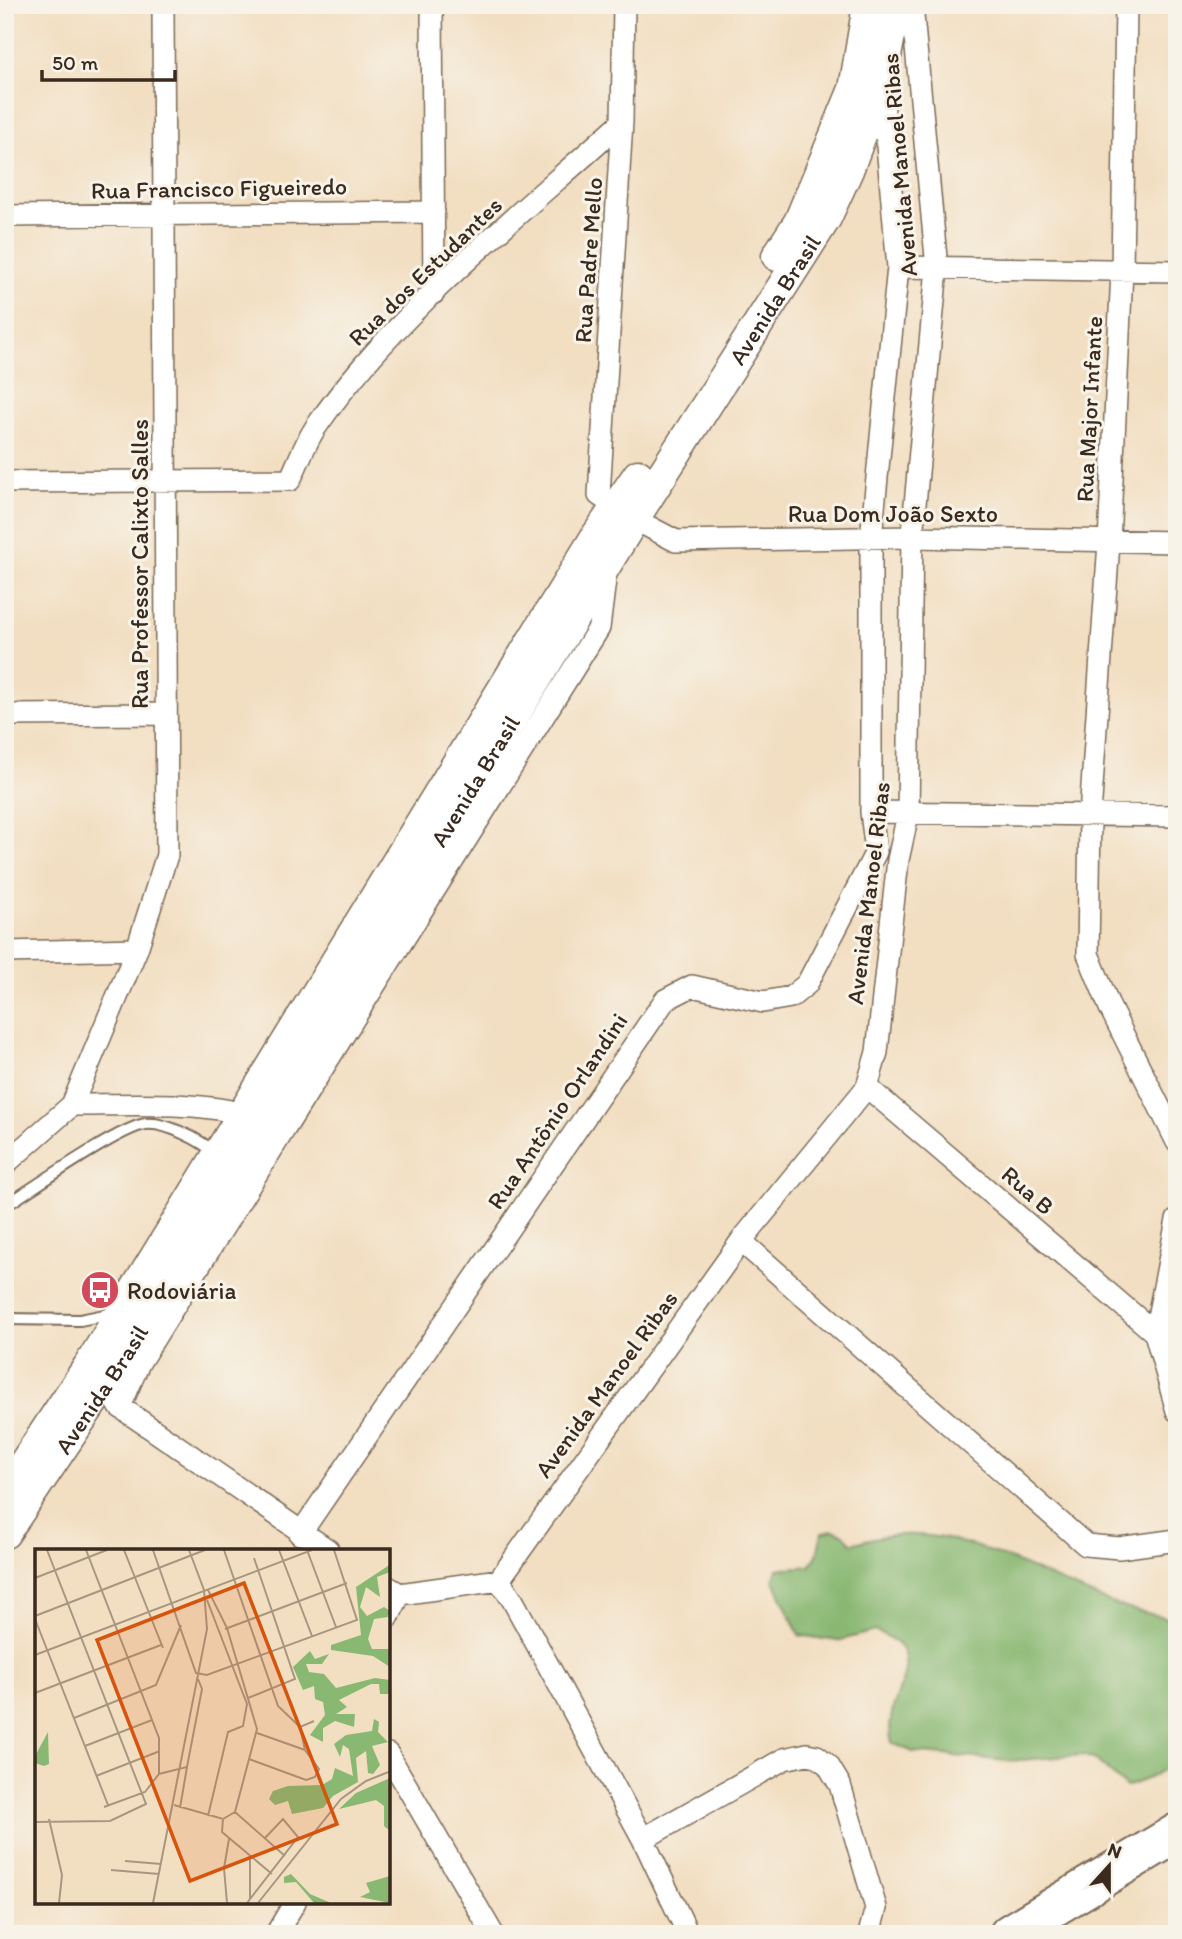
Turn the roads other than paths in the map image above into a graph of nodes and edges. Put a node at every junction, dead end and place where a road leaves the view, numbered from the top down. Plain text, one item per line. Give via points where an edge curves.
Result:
1 (163, 5) edge
2 (432, 5) edge
3 (624, 5) edge
4 (867, 5) edge
5 (874, 5) edge
6 (896, 5) edge
7 (912, 5) edge
8 (1126, 5) edge
9 (881, 80) junction
10 (622, 122) junction
11 (434, 212) junction
12 (5, 215) edge
13 (164, 215) junction
14 (898, 267) junction
15 (937, 268) junction
16 (1122, 271) junction
17 (1177, 271) edge
18 (434, 293) junction
19 (165, 481) junction
20 (5, 482) edge
21 (617, 507) junction
22 (912, 537) junction
23 (595, 538) junction
24 (871, 538) junction
25 (1109, 542) junction
26 (1177, 542) edge
27 (607, 565) junction
28 (166, 714) junction
29 (5, 715) edge
30 (871, 812) junction
31 (908, 814) junction
32 (1090, 815) junction
33 (1177, 816) edge
34 (876, 852) junction
35 (898, 860) junction
36 (137, 949) junction
37 (5, 952) edge
38 (277, 1076) junction
39 (867, 1087) junction
40 (72, 1105) junction
41 (264, 1123) junction
42 (1177, 1142) edge
43 (217, 1155) junction
44 (5, 1164) edge
45 (5, 1206) edge
46 (1177, 1220) edge
47 (741, 1241) junction
48 (5, 1319) edge
49 (1155, 1333) junction
50 (113, 1370) junction
51 (1177, 1411) edge
52 (5, 1492) edge
53 (5, 1533) edge
54 (300, 1534) junction
55 (1177, 1540) edge
56 (326, 1549) edge
57 (499, 1580) junction
58 (394, 1590) edge
59 (390, 1609) edge
60 (390, 1758) edge
61 (1177, 1833) edge
62 (643, 1839) junction
63 (294, 1904) edge
64 (485, 1929) edge
65 (276, 1934) edge
66 (688, 1934) edge
67 (869, 1934) edge
68 (1009, 1934) edge

1 - 13 street, Rua Professor Calixto Salles
2 - 11 street
3 - 10 street, Rua Padre Mello
4 - 21 main road, Avenida Brasil via 855,89 799,222
5 - 9 street, Avenida Manoel Ribas
6 - 9 main road, Avenida Brasil
7 - 15 street, Avenida Manoel Ribas
8 - 16 street, Rua Major Infante
9 - 14 street, Avenida Manoel Ribas
9 - 21 main road, Avenida Brasil via 826,218
10 - 18 street, Rua dos Estudantes
10 - 21 street, Rua Padre Mello
11 - 13 street, Rua Francisco Figueiredo
11 - 18 street
12 - 13 street, Rua Francisco Figueiredo
13 - 19 street, Rua Professor Calixto Salles
14 - 15 street
14 - 24 street, Avenida Manoel Ribas
15 - 16 street
15 - 22 street, Avenida Manoel Ribas
16 - 17 street
16 - 25 street, Rua Major Infante
18 - 19 street, Rua dos Estudantes via 357,374 323,418 290,480
19 - 20 street
19 - 28 street, Rua Professor Calixto Salles
21 - 23 main road, Avenida Brasil
21 - 24 street, Rua Dom João Sexto via 676,541
21 - 27 main road, Avenida Brasil
22 - 24 street, Rua Dom João Sexto
22 - 25 street, Rua Dom João Sexto
22 - 31 street, Avenida Manoel Ribas
23 - 27 street
23 - 38 main road, Avenida Brasil
24 - 30 street, Avenida Manoel Ribas
25 - 26 street, Rua Dom João Sexto
25 - 32 street, Rua Major Infante
27 - 38 main road, Avenida Brasil
27 - 41 street via 599,628
28 - 29 street
28 - 36 street, Rua Professor Calixto Salles via 167,855
30 - 31 street
30 - 34 street
31 - 32 street
31 - 35 street, Avenida Manoel Ribas
32 - 33 street
32 - 42 street, Rua Major Infante via 1088,954
34 - 35 street
34 - 54 street, Rua Antônio Orlandini via 807,984 791,998 763,1002 692,986 665,1000
35 - 39 street, Avenida Manoel Ribas via 877,1052
36 - 37 street
36 - 40 street, Rua Professor Calixto Salles
38 - 41 main road, Avenida Brasil
39 - 47 street, Avenida Manoel Ribas
39 - 49 street, Rua B
40 - 41 street via 142,1105
40 - 44 street
41 - 43 main road, Avenida Brasil
41 - 50 main road, Avenida Brasil
43 - 45 lane via 183,1132 146,1124 114,1138
43 - 50 main road, Avenida Brasil
46 - 49 street
47 - 55 street via 1086,1545 1119,1548
47 - 57 street, Avenida Manoel Ribas
48 - 50 lane via 80,1320 115,1312
49 - 51 street
50 - 52 main road, Avenida Brasil
50 - 53 main road, Avenida Brasil
50 - 54 street
54 - 56 street
57 - 58 street
57 - 62 street
58 - 59 street
60 - 64 street
61 - 68 highway
62 - 66 street
62 - 67 street via 784,1759 817,1756 839,1785 876,1908
63 - 65 street

